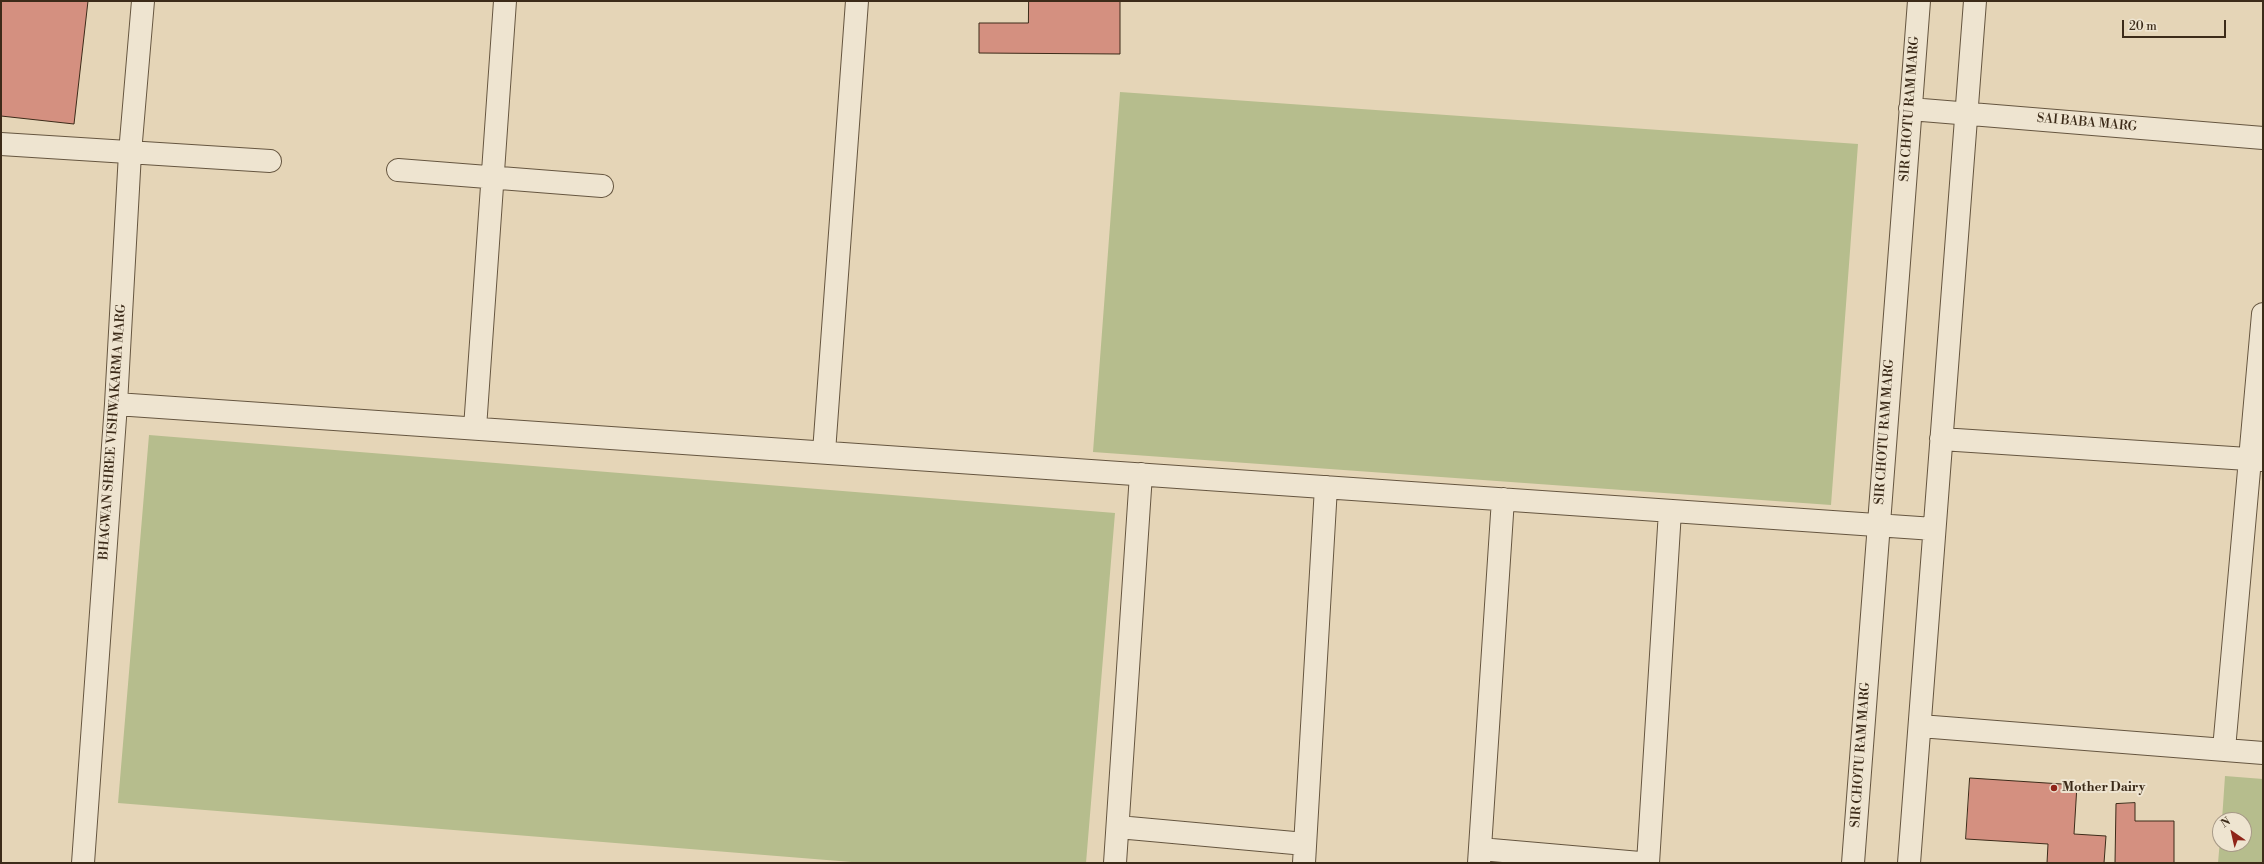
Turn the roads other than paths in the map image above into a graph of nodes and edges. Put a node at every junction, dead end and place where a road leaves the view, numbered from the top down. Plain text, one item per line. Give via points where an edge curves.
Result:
1 (143, 1) edge
2 (505, 1) edge
3 (857, 1) edge
4 (1919, 1) edge
5 (1975, 1) edge
6 (1910, 109) junction
7 (1966, 113) junction
8 (2263, 135) edge
9 (1, 144) edge
10 (130, 153) junction
11 (270, 161) dead end
12 (398, 170) dead end
13 (493, 178) junction
14 (602, 186) dead end
15 (2263, 314) edge
16 (116, 404) junction
17 (476, 428) junction
18 (1941, 439) junction
19 (824, 452) junction
20 (2256, 460) edge
21 (1140, 474) junction
22 (1326, 487) junction
23 (1504, 499) junction
24 (1670, 511) junction
25 (1878, 525) junction
26 (1934, 529) junction
27 (1920, 726) junction
28 (2224, 749) junction
29 (2263, 752) edge
30 (1118, 828) junction
31 (1304, 854) edge
32 (1480, 856) edge
33 (84, 863) edge
34 (1115, 863) edge
35 (1640, 863) edge
36 (1648, 863) edge
37 (1853, 863) edge
38 (1909, 863) edge

1 - 10 street, BHAGWAN SHREE VISHWAKARMA MARG
2 - 13 street
3 - 19 street
4 - 6 street, SIR CHOTU RAM MARG
5 - 7 street
6 - 7 street, SAI BABA MARG
6 - 25 street, SIR CHOTU RAM MARG
7 - 8 street, SAI BABA MARG
7 - 18 street
9 - 10 street
10 - 11 street
10 - 16 street, BHAGWAN SHREE VISHWAKARMA MARG
12 - 13 street
13 - 14 street
13 - 17 street
15 - 20 street
16 - 17 street
16 - 33 street, BHAGWAN SHREE VISHWAKARMA MARG
17 - 19 street
18 - 20 street
18 - 26 street
19 - 21 street
20 - 28 street
21 - 22 street
21 - 30 street
22 - 23 street
22 - 31 street
23 - 24 street
23 - 32 street
24 - 25 street
24 - 36 street
25 - 26 street
25 - 37 street, SIR CHOTU RAM MARG
26 - 27 street
27 - 28 street
27 - 38 street
28 - 29 street
30 - 31 street
30 - 34 street
32 - 35 street

